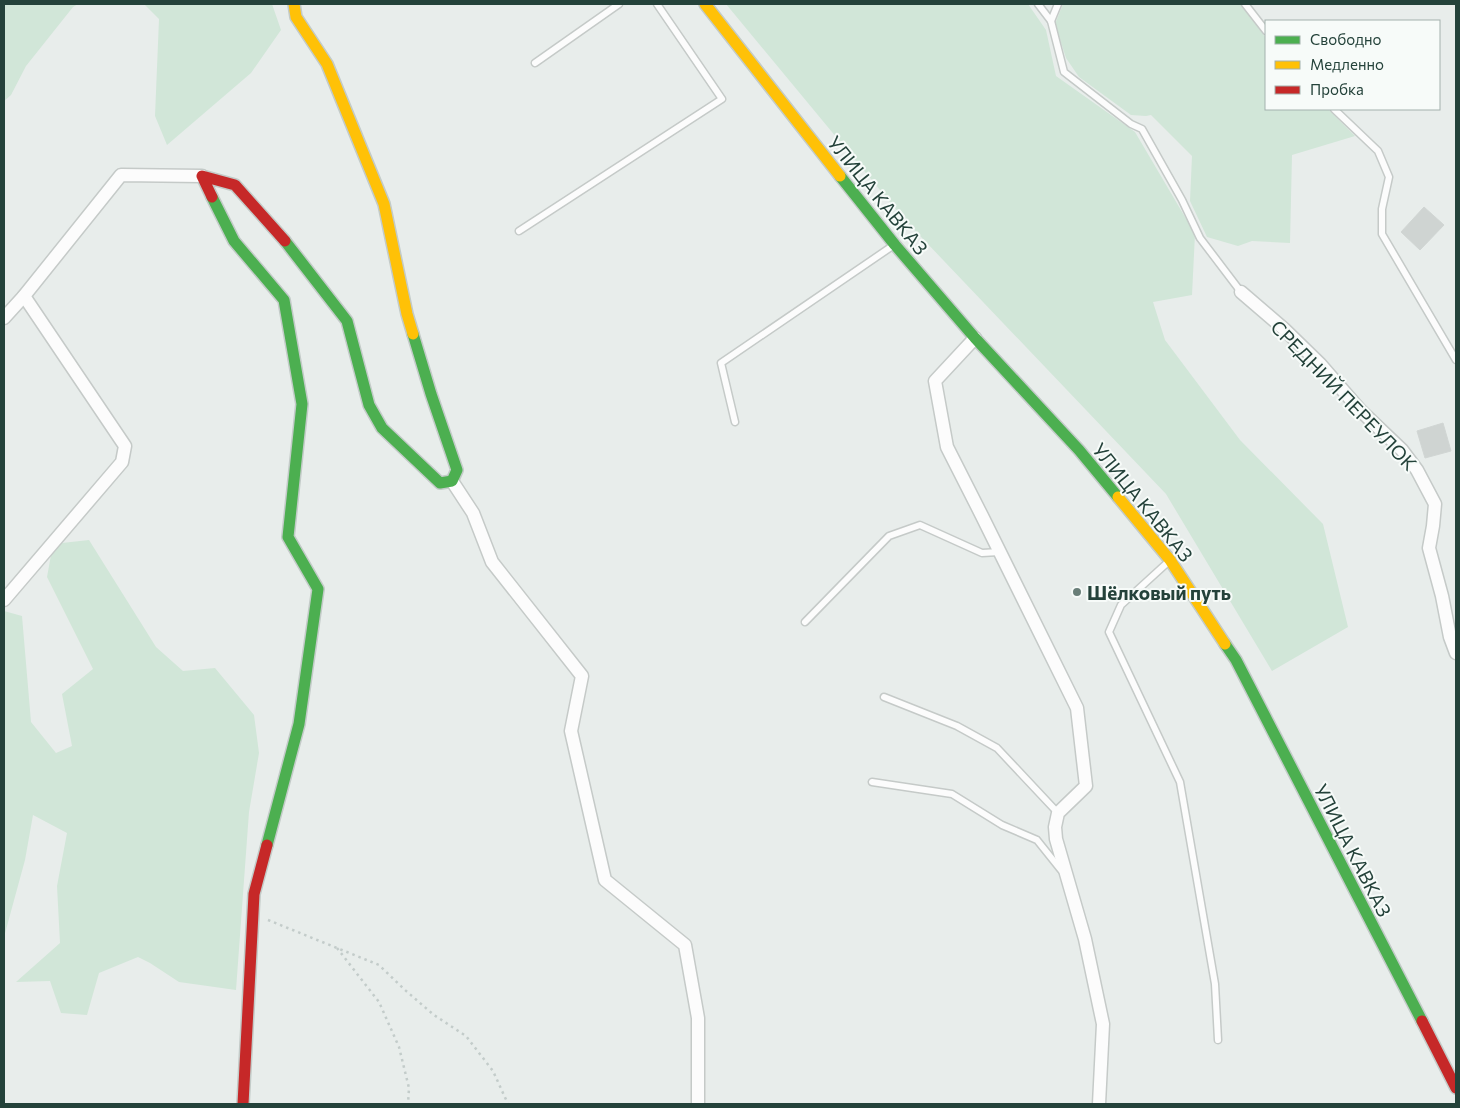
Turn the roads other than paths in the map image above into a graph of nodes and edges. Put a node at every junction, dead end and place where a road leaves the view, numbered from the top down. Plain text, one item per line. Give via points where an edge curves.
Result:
1 (294, 4) edge
2 (619, 4) edge
3 (657, 4) edge
4 (705, 4) edge
5 (1038, 4) edge
6 (1058, 4) edge
7 (1245, 4) edge
8 (1051, 21) junction
9 (1265, 30) edge
10 (535, 63) dead end
11 (1335, 110) edge
12 (202, 176) junction
13 (519, 231) dead end
14 (894, 245) junction
15 (1241, 292) joint
16 (24, 296) junction
17 (4, 318) edge
18 (975, 338) junction
19 (1456, 360) edge
20 (736, 422) dead end
21 (452, 481) junction
22 (1000, 552) junction
23 (1170, 560) junction
24 (4, 600) edge
25 (805, 622) dead end
26 (1456, 653) edge
27 (884, 697) dead end
28 (872, 782) dead end
29 (1058, 813) junction
30 (1067, 878) junction
31 (1218, 1040) dead end
32 (1456, 1088) edge
33 (243, 1104) edge
34 (698, 1104) edge
35 (1099, 1104) edge

1 - 21 main road via 296,17 327,64 384,204 407,314 457,470
2 - 10 lane
3 - 13 lane via 722,99
4 - 14 main road, УЛИЦА КАВКАЗ
5 - 8 lane
6 - 8 lane
7 - 9 lane
8 - 15 lane via 1064,72 1142,129 1200,238
11 - 19 lane via 1378,151 1389,177 1382,209 1382,234
12 - 16 street via 121,175
12 - 21 main road via 235,185 289,245 347,321 369,405 382,428 440,483
12 - 33 main road via 234,241 284,300 302,404 288,537 318,589 299,724 254,894
14 - 18 main road, УЛИЦА КАВКАЗ
14 - 20 lane via 721,363
15 - 26 street, СРЕДНИЙ ПЕРЕУЛОК via 1320,364 1418,470 1435,504 1429,548
16 - 17 street
16 - 24 street via 125,446 122,462
18 - 22 street via 935,382 947,447
18 - 23 main road, УЛИЦА КАВКАЗ via 1079,450
21 - 34 street via 473,513 492,562 582,676 571,731 605,880 685,944 698,1018
22 - 25 lane via 982,552 920,525 889,536
22 - 29 street via 1077,708 1086,786
23 - 31 lane via 1121,605 1109,632 1180,782 1215,984
23 - 32 main road, УЛИЦА КАВКАЗ via 1236,660
27 - 29 lane via 957,726 997,748
28 - 30 lane via 952,794 1002,824 1037,840
29 - 30 street via 1056,839
30 - 35 street via 1085,939 1103,1024

